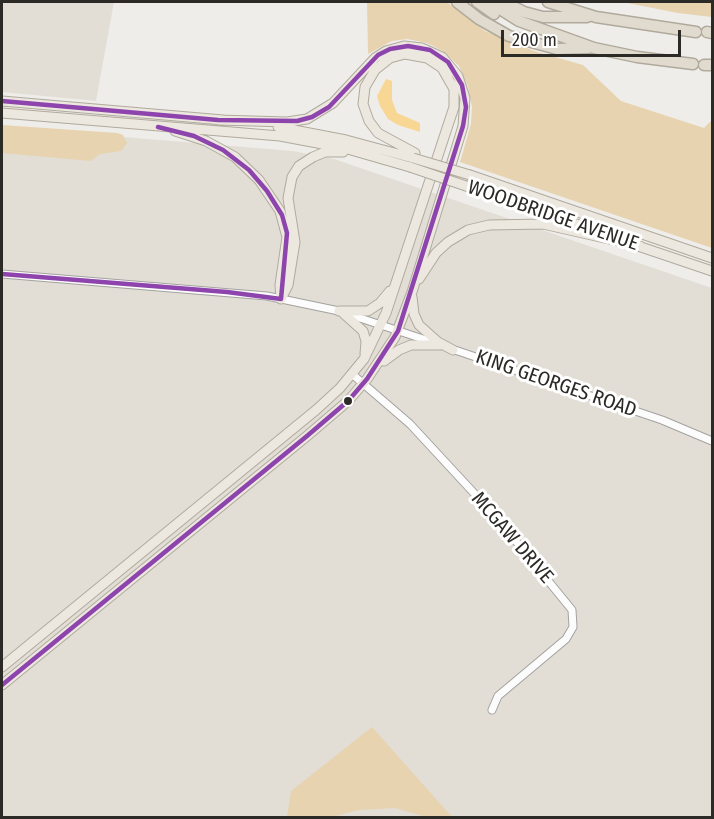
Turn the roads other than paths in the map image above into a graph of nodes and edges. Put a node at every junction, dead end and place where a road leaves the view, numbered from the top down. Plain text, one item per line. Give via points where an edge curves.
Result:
1 (457, 2) edge
2 (477, 2) edge
3 (489, 2) edge
4 (504, 2) edge
5 (548, 2) edge
6 (596, 17) junction
7 (705, 32) edge
8 (553, 35) junction
9 (594, 48) junction
10 (703, 65) edge
11 (2, 101) edge
12 (2, 113) edge
13 (218, 120) junction
14 (133, 123) junction
15 (413, 159) junction
16 (640, 246) junction
17 (712, 258) edge
18 (712, 271) edge
19 (2, 274) edge
20 (397, 279) junction
21 (412, 292) junction
22 (281, 298) junction
23 (339, 312) junction
24 (381, 325) junction
25 (398, 331) junction
26 (440, 345) junction
27 (453, 350) junction
28 (364, 359) junction
29 (371, 373) junction
30 (352, 374) junction
31 (363, 384) junction
32 (712, 441) edge
33 (2, 667) edge
34 (2, 685) edge
35 (492, 710) dead end

1 - 9 highway via 494,28 526,42 556,49
2 - 8 highway via 520,28
3 - 8 highway via 519,21
4 - 6 highway via 543,17
5 - 6 highway
6 - 7 highway
8 - 9 highway
9 - 10 highway
11 - 13 main road, WOODBRIDGE AVENUE
12 - 14 main road, WOODBRIDGE AVENUE
13 - 15 main road, WOODBRIDGE AVENUE via 325,135
13 - 21 main road via 287,122 312,117 333,103 375,58 394,48 422,48 445,60 462,85 465,117
14 - 15 main road, WOODBRIDGE AVENUE via 302,139
14 - 22 main road via 206,141 235,158 259,180 286,228
15 - 16 main road, WOODBRIDGE AVENUE, bridge via 466,186
15 - 17 main road, WOODBRIDGE AVENUE, bridge
15 - 20 main road via 378,133 363,104 365,87 375,70 387,60 405,54 427,58 442,68 453,85 455,103
15 - 22 main road via 336,152 316,155 299,166 288,189 296,242 288,285
16 - 18 main road, WOODBRIDGE AVENUE
16 - 21 main road via 543,224 484,226 443,245
19 - 22 street, KING GEORGES ROAD
20 - 23 main road via 372,310
20 - 24 main road
21 - 25 main road
21 - 27 main road via 412,308 419,325
22 - 23 street, KING GEORGES ROAD
23 - 24 street, KING GEORGES ROAD
23 - 28 main road via 363,331
24 - 25 street, KING GEORGES ROAD
24 - 28 main road
25 - 26 street, KING GEORGES ROAD
25 - 29 main road
26 - 27 street, KING GEORGES ROAD
26 - 29 main road via 406,346
27 - 32 street, KING GEORGES ROAD
28 - 30 main road
29 - 31 main road
30 - 31 street, MCGAW DRIVE
30 - 33 main road via 316,410
31 - 34 main road via 307,436
31 - 35 street, MCGAW DRIVE via 410,424 497,518 572,610 573,627 566,639 498,696

